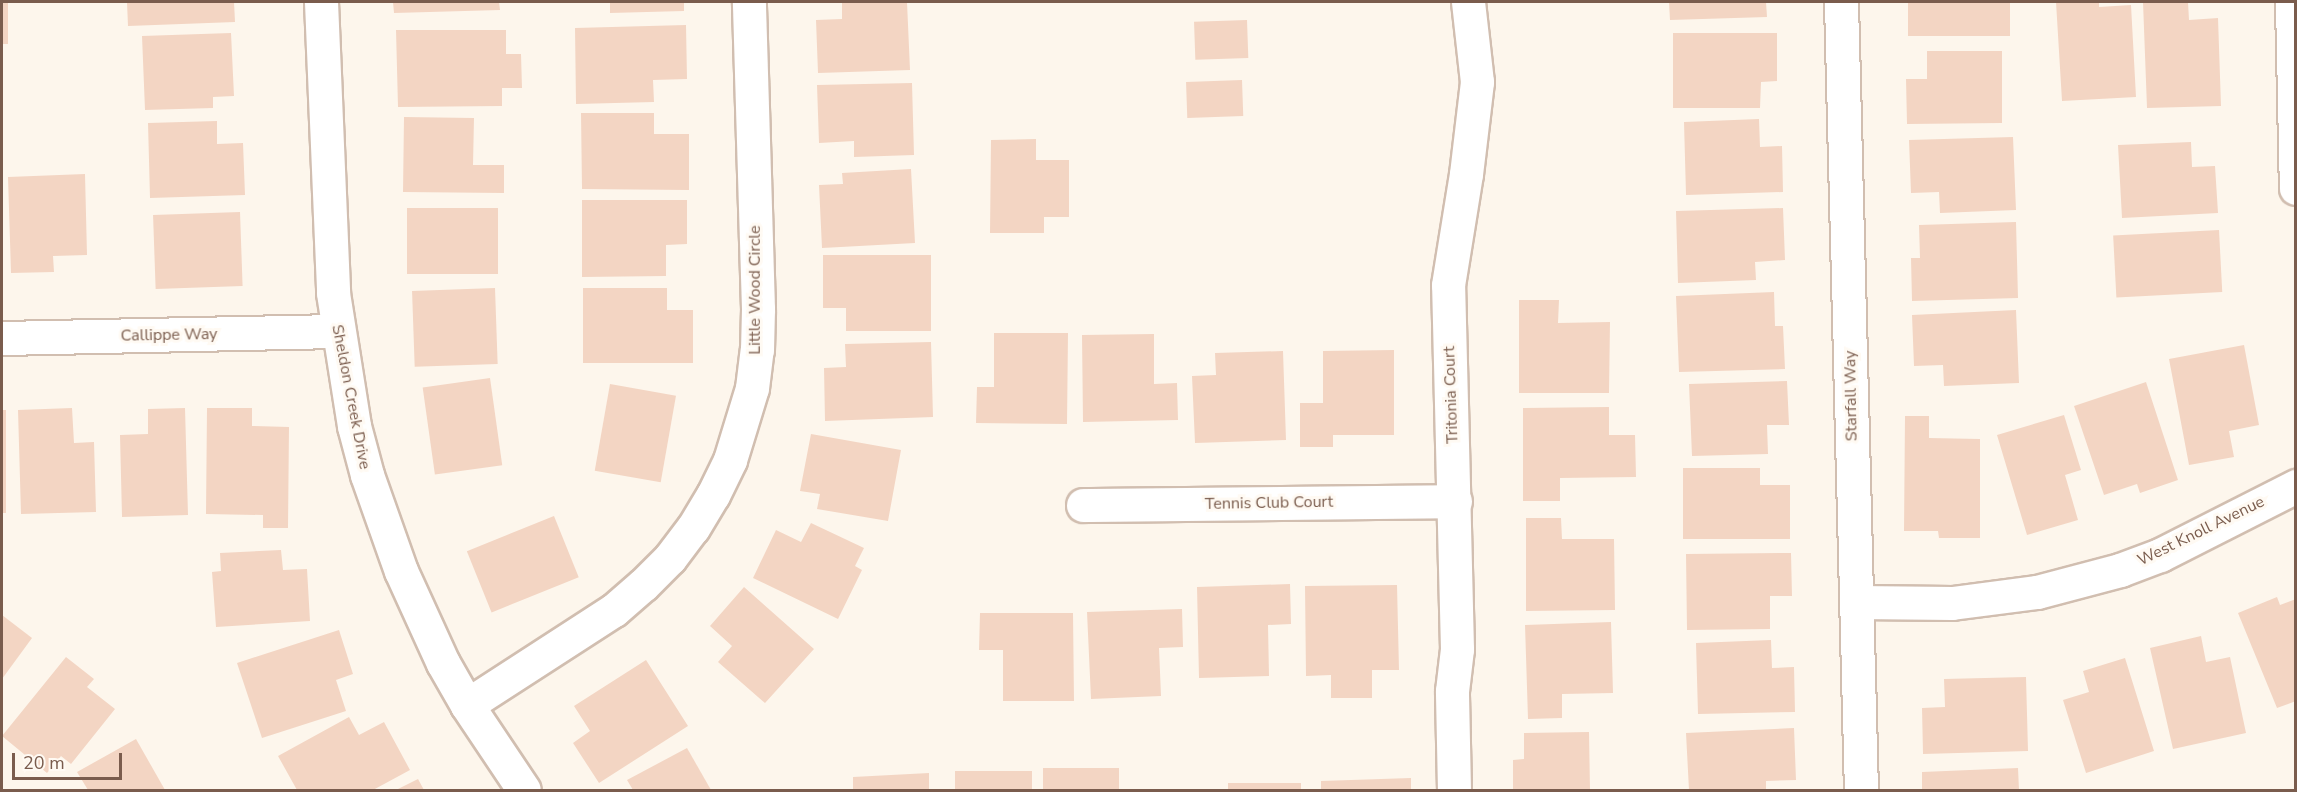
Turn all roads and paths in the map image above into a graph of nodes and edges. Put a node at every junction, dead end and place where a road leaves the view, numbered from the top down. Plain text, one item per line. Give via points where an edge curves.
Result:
1 (321, 2) edge
2 (749, 2) edge
3 (1468, 2) edge
4 (1841, 2) edge
5 (2292, 2) edge
6 (2295, 188) edge
7 (337, 331) junction
8 (2, 338) edge
9 (2295, 486) edge
10 (1455, 501) junction
11 (1083, 505) dead end
12 (1857, 602) junction
13 (467, 705) junction
14 (524, 790) edge
15 (1454, 790) edge
16 (1861, 790) edge

1 - 7 street, Sheldon Creek Drive
2 - 13 street, Little Wood Circle via 757,350 752,388 730,460 693,528 644,585 614,610
3 - 10 street, Tritonia Court via 1477,82 1448,285
4 - 12 street, Starfall Way
5 - 6 street
7 - 8 street, Callippe Way
7 - 13 street, Sheldon Creek Drive via 367,475 401,571
9 - 12 street, West Knoll Avenue via 2160,555 2120,570 1995,599 1952,603
10 - 11 street, Tennis Club Court
10 - 15 street, Tritonia Court
12 - 16 street, Starfall Way
13 - 14 street, Sheldon Creek Drive

